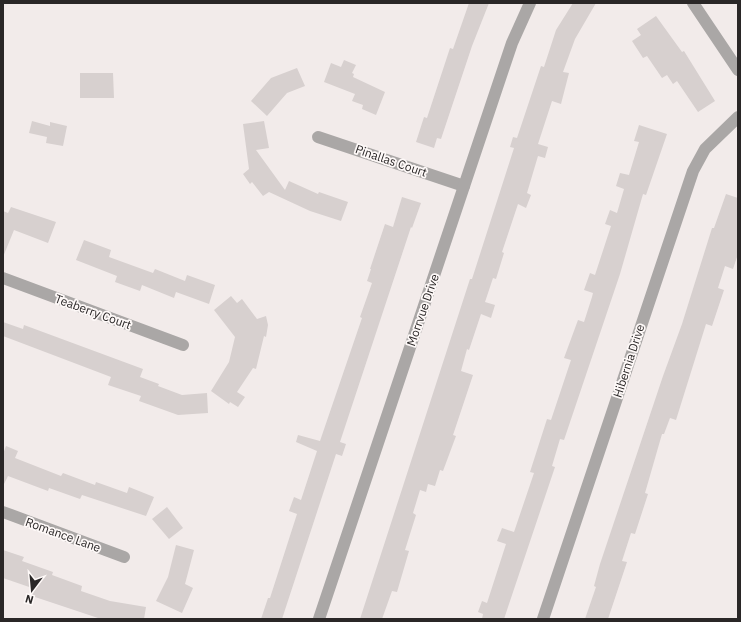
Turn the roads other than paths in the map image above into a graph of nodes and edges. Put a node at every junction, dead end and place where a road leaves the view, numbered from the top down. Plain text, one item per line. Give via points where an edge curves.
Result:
1 (530, 3) edge
2 (693, 3) edge
3 (738, 70) edge
4 (738, 117) edge
5 (318, 137) dead end
6 (464, 186) junction
7 (3, 278) edge
8 (183, 345) dead end
9 (3, 512) edge
10 (124, 557) dead end
11 (319, 619) edge
12 (544, 619) edge

1 - 6 street, Morrvue Drive via 512,43
2 - 3 street
4 - 12 street, Hibernia Drive via 705,149 693,171
5 - 6 street, Pinallas Court
6 - 11 street, Morrvue Drive
7 - 8 street, Teaberry Court
9 - 10 street, Romance Lane

